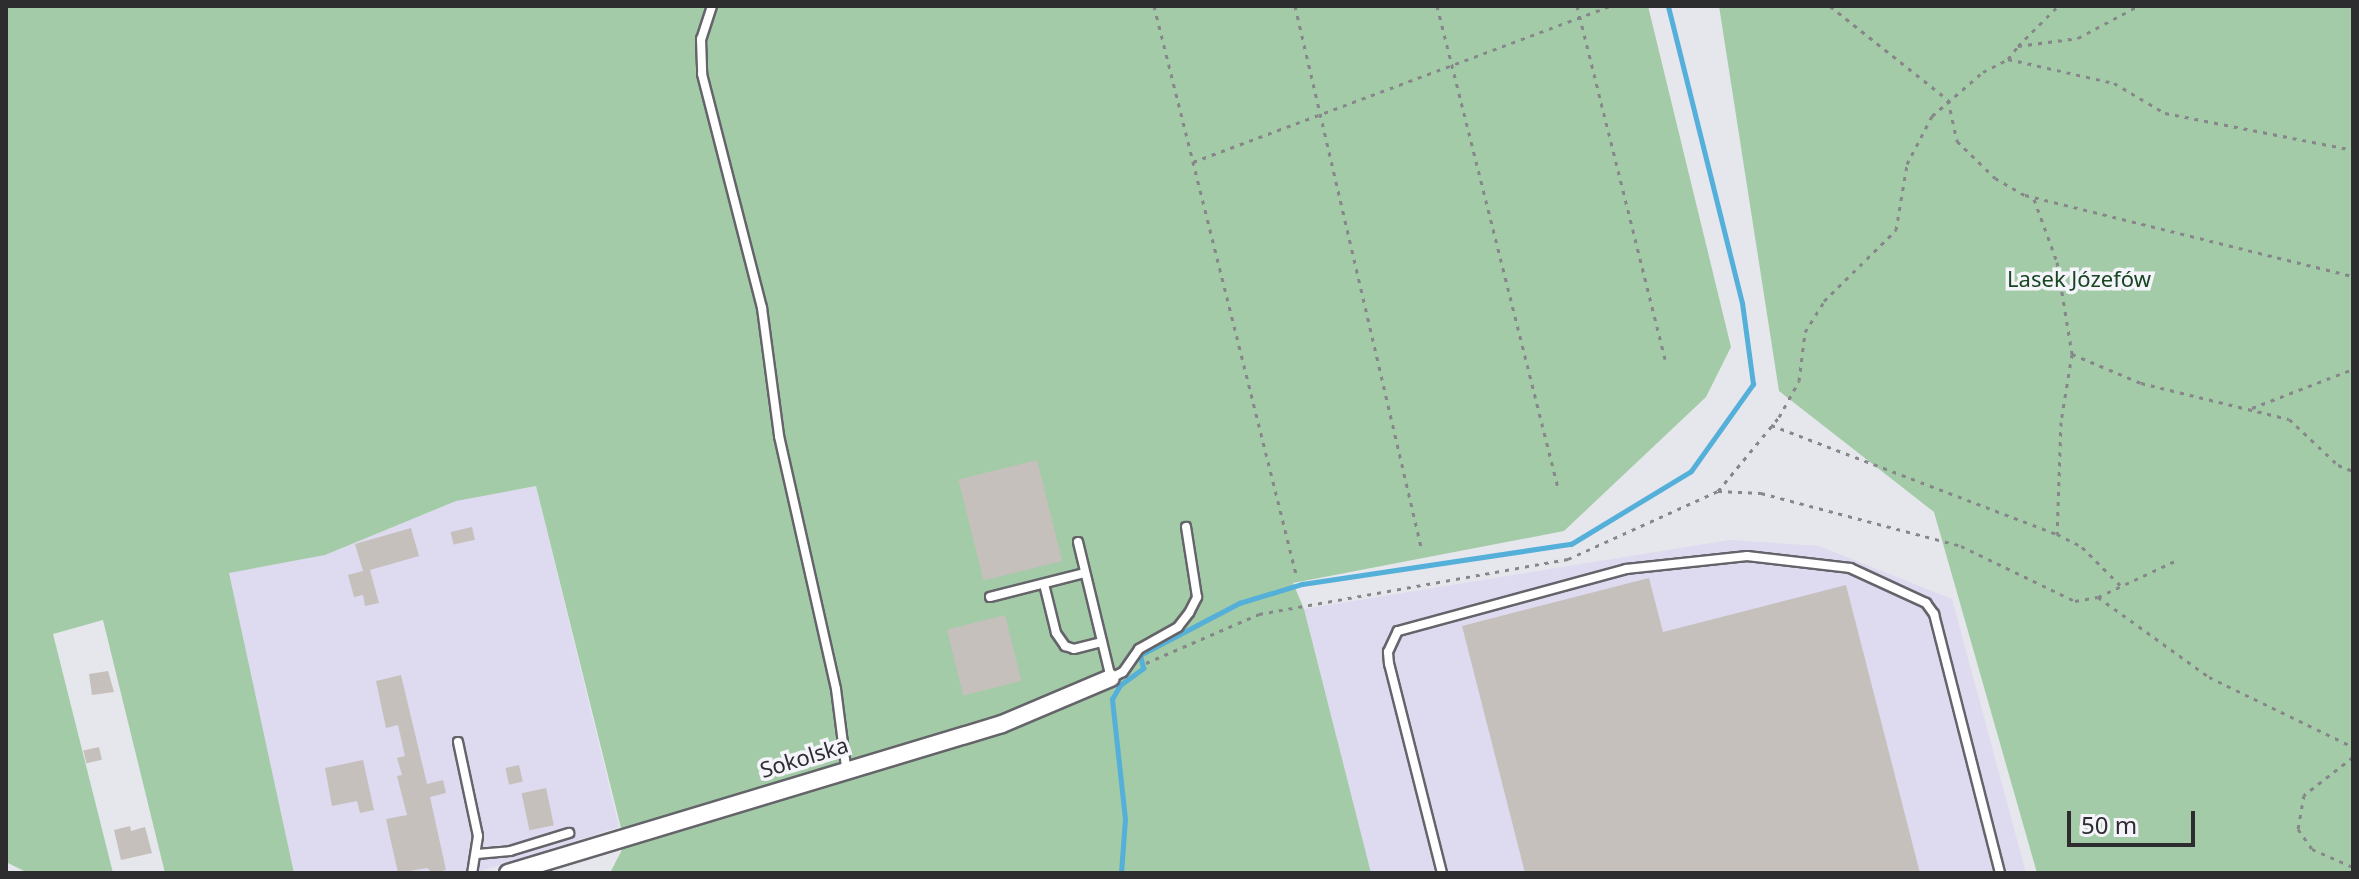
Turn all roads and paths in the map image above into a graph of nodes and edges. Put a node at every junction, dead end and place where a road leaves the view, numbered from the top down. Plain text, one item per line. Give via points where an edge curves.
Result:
1 (712, 6) edge
2 (1154, 6) edge
3 (1295, 6) edge
4 (1437, 6) edge
5 (1577, 6) edge
6 (1610, 6) edge
7 (1830, 6) edge
8 (2058, 6) edge
9 (2138, 6) edge
10 (1579, 14) junction
11 (2018, 46) junction
12 (2008, 59) junction
13 (1451, 63) junction
14 (1948, 100) junction
15 (1321, 115) junction
16 (2353, 150) edge
17 (1193, 162) junction
18 (2034, 198) junction
19 (2353, 276) edge
20 (2072, 354) junction
21 (1665, 359) dead end
22 (2353, 369) edge
23 (2252, 408) junction
24 (1771, 425) junction
25 (2353, 471) edge
26 (1558, 488) dead end
27 (1718, 491) junction
28 (1186, 527) dead end
29 (2057, 534) junction
30 (1078, 542) dead end
31 (1422, 551) dead end
32 (2177, 560) dead end
33 (1085, 573) junction
34 (1296, 574) dead end
35 (1044, 584) junction
36 (2121, 586) junction
37 (990, 597) dead end
38 (2098, 597) junction
39 (1102, 642) junction
40 (1131, 663) junction
41 (1111, 678) junction
42 (458, 742) dead end
43 (2353, 747) edge
44 (2353, 757) edge
45 (846, 767) junction
46 (569, 833) dead end
47 (477, 854) junction
48 (2353, 867) edge
49 (472, 873) edge
50 (508, 873) edge
51 (1442, 873) edge
52 (2000, 873) edge

1 - 45 lane via 701,39 702,74 762,308 779,436 836,689
2 - 17 path
3 - 15 path
4 - 13 path
5 - 10 path
6 - 10 path
7 - 14 path
8 - 11 path
9 - 11 path via 2078,38
10 - 13 path
10 - 21 path
11 - 12 path
12 - 14 path
12 - 16 path via 2114,83 2165,113
13 - 15 path
13 - 26 path
14 - 18 path via 1957,141 1995,178
14 - 24 path via 1932,116 1907,164 1896,230 1824,301 1805,332 1799,381
15 - 17 path
15 - 31 path
17 - 34 path
18 - 19 path
18 - 20 path via 2057,262
20 - 23 path via 2141,383
20 - 29 path via 2061,422
22 - 23 path
23 - 25 path via 2289,419 2338,465
24 - 27 path
24 - 29 path
27 - 38 path via 1761,493 1830,515 1869,519 1961,546 2075,601
27 - 40 path via 1568,559 1259,614 1142,665
28 - 40 lane via 1197,597 1178,627 1139,649
29 - 36 path via 2082,547
30 - 33 lane
32 - 36 path
33 - 35 lane
33 - 39 lane
35 - 37 lane
35 - 39 lane via 1056,633 1065,646
36 - 38 path
38 - 43 path via 2209,677
39 - 41 lane
40 - 41 lane
41 - 45 street, Sokolska via 1016,719
42 - 47 lane
44 - 48 path via 2304,795 2298,829 2312,849
45 - 50 street, Sokolska
46 - 47 lane via 510,851
47 - 49 lane
51 - 52 lane via 1389,664 1388,652 1398,631 1626,569 1747,556 1850,568 1926,603 1934,614

